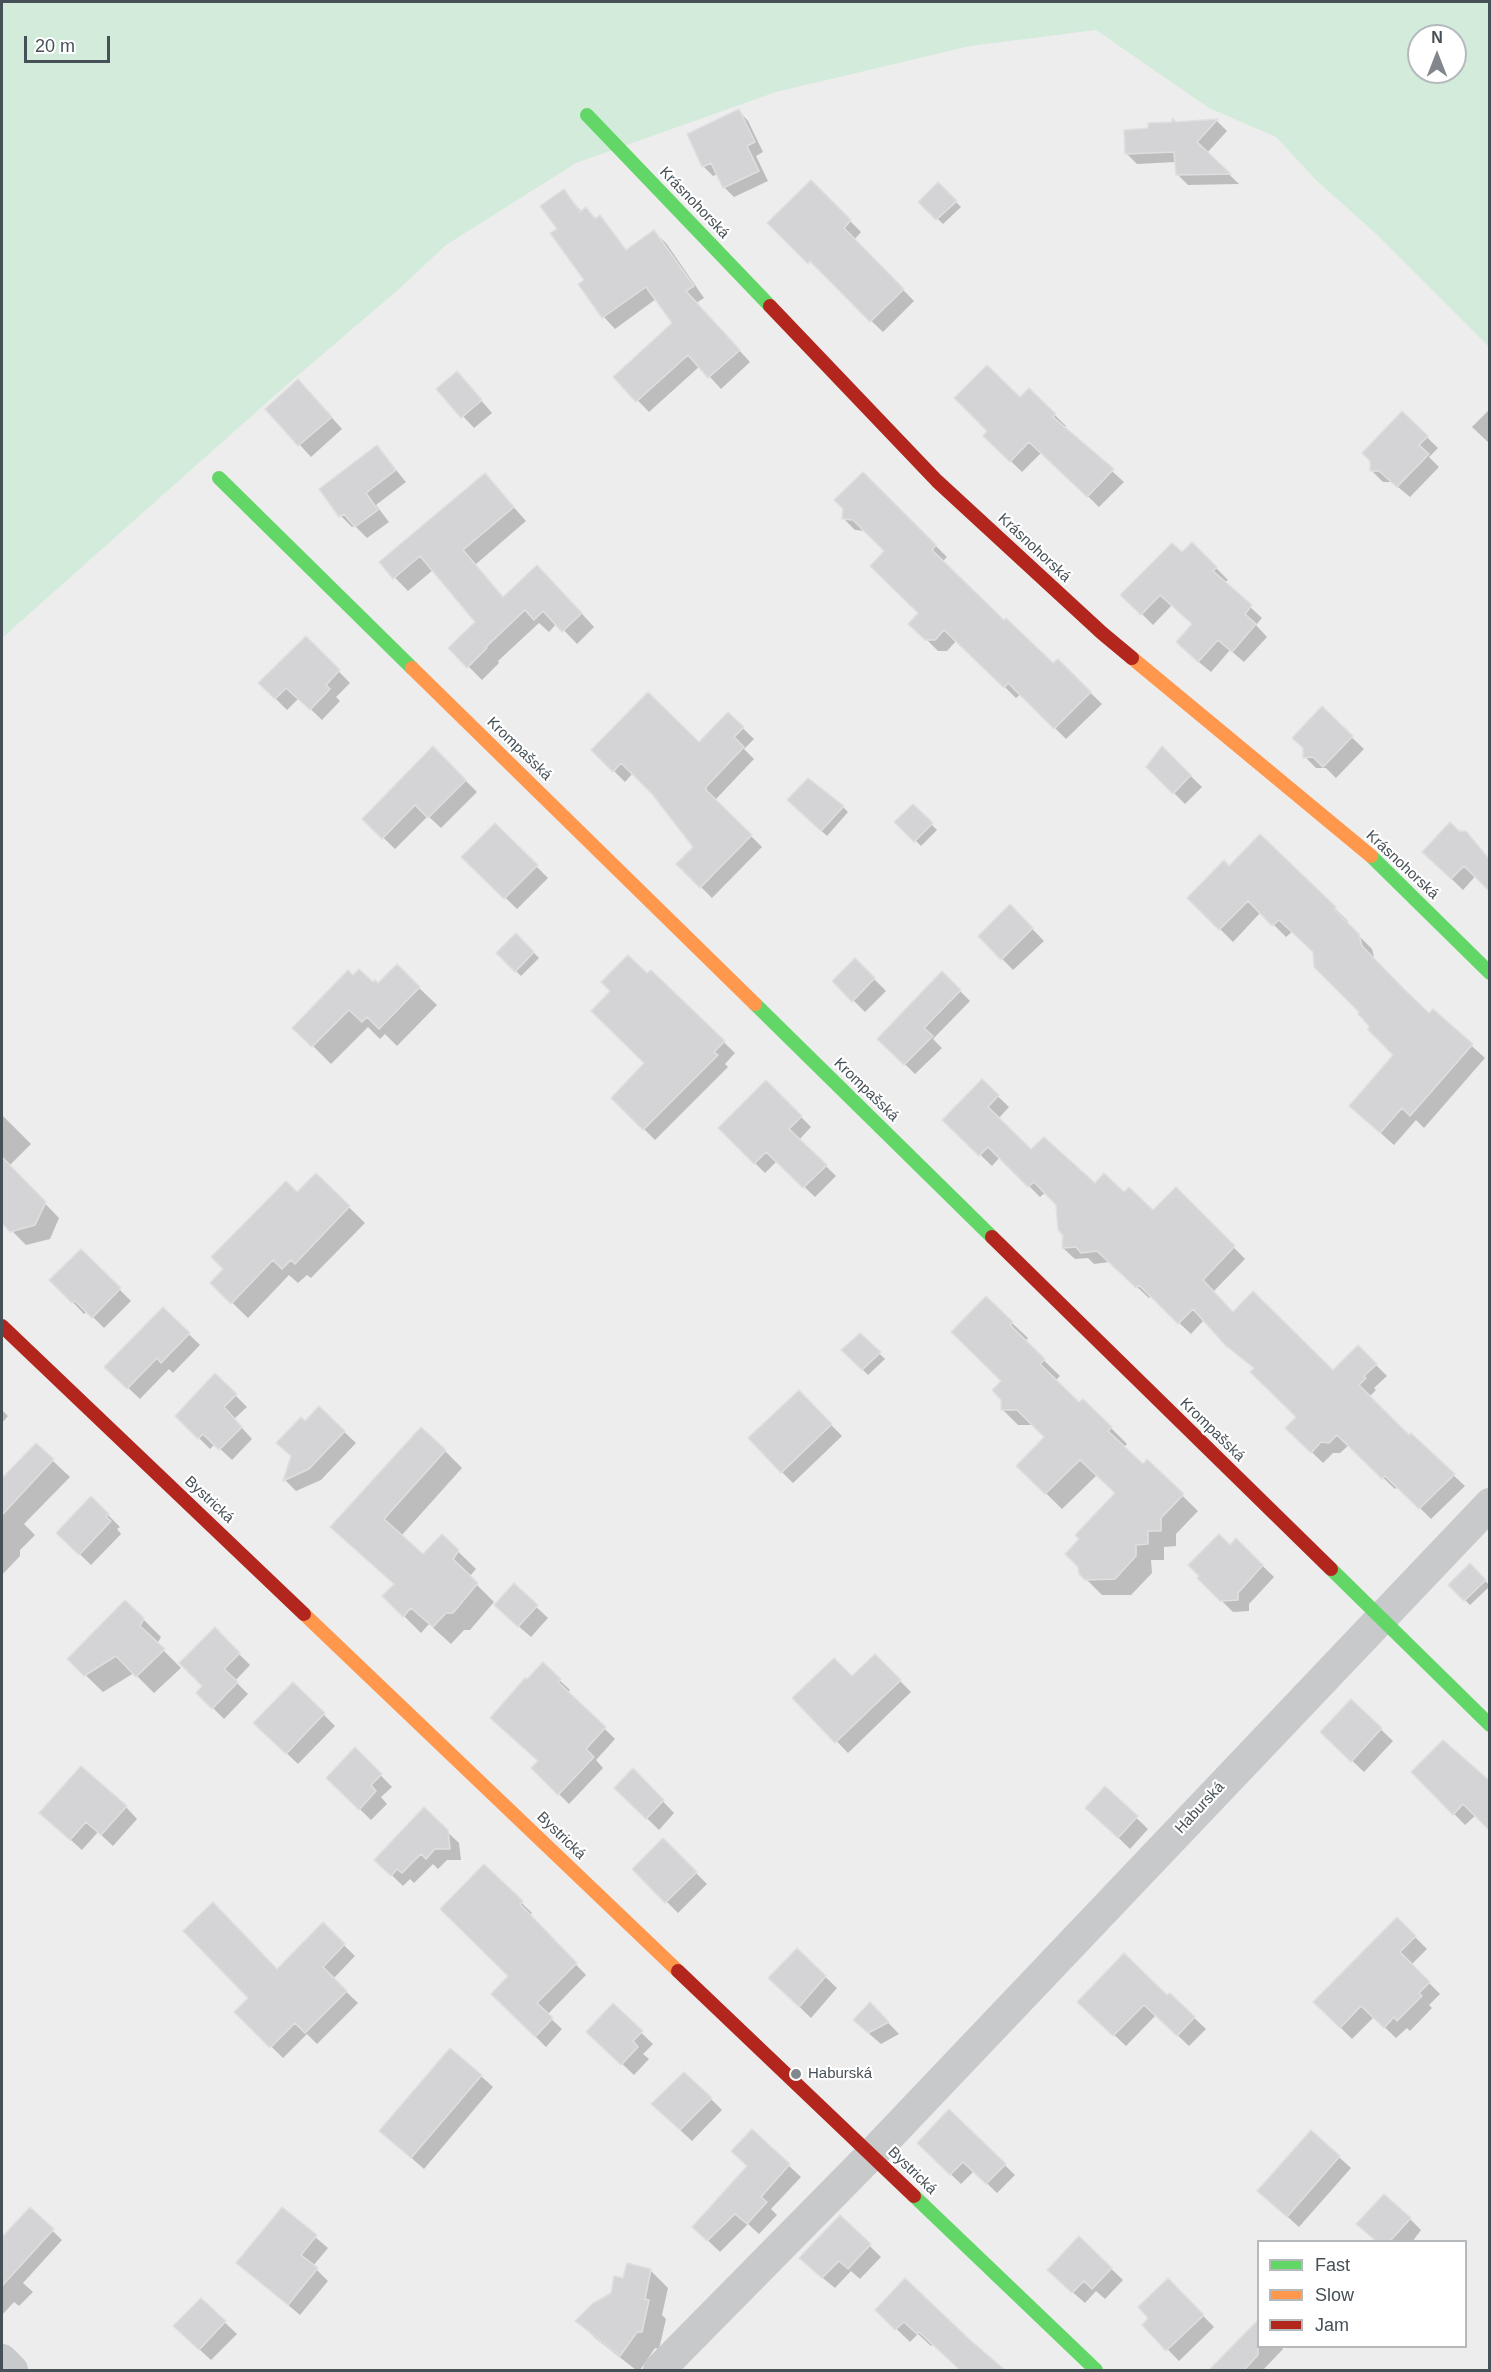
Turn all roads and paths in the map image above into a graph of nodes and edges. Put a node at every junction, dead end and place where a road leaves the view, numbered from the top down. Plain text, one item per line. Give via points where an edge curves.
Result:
1 (587, 115) dead end
2 (219, 478) dead end
3 (1490, 973) edge
4 (2, 1326) edge
5 (1490, 1504) edge
6 (1380, 1618) junction
7 (1490, 1725) edge
8 (872, 2155) junction
9 (2, 2360) edge
10 (12, 2370) edge
11 (659, 2370) edge
12 (1096, 2370) edge

1 - 3 street, Krásnohorská via 937,482 1102,633 1385,867
2 - 6 street, Krompašská
4 - 8 street, Bystrická
5 - 6 street, Haburská
6 - 7 street, Krompašská
6 - 8 street, Haburská
8 - 11 street, Haburská
8 - 12 street, Bystrická
9 - 10 street

